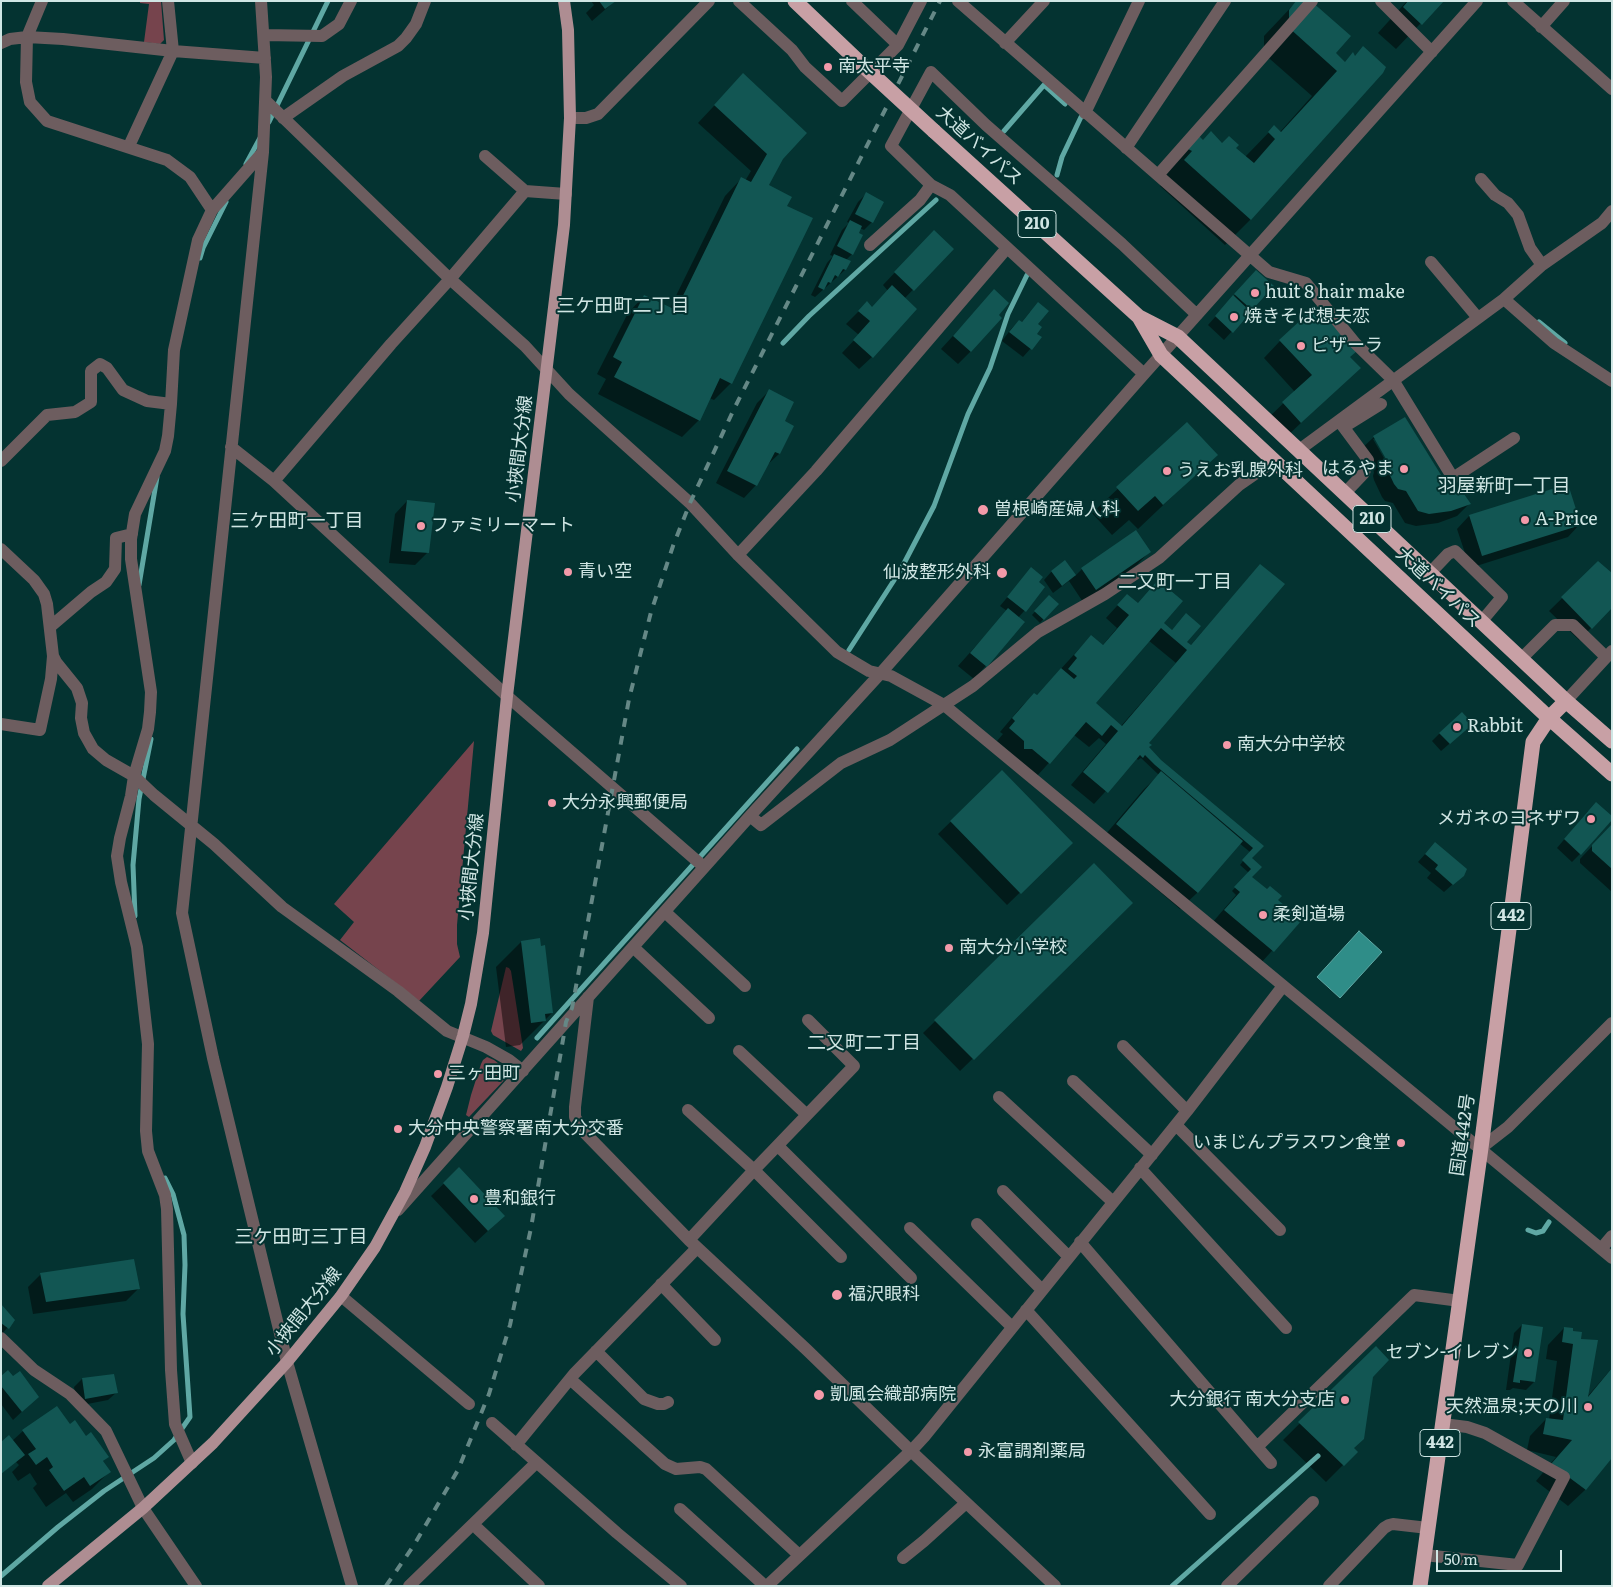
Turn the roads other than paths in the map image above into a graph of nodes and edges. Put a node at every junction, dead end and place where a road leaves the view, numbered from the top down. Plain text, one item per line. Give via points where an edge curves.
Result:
1 (42, 1) edge
2 (168, 1) edge
3 (261, 1) edge
4 (351, 1) edge
5 (425, 1) edge
6 (564, 1) edge
7 (710, 1) edge
8 (739, 1) edge
9 (795, 1) edge
10 (852, 1) edge
11 (921, 1) edge
12 (958, 1) edge
13 (1044, 1) edge
14 (1139, 1) edge
15 (1225, 1) edge
16 (1312, 1) edge
17 (1382, 1) edge
18 (1477, 1) edge
19 (1513, 1) edge
20 (1564, 1) edge
21 (1541, 27) junction
22 (264, 35) junction
23 (28, 37) junction
24 (1, 43) edge
25 (1006, 43) junction
26 (898, 45) junction
27 (173, 52) junction
28 (1432, 52) junction
29 (265, 58) junction
30 (1612, 89) edge
31 (266, 101) junction
32 (1085, 113) junction
33 (283, 118) junction
34 (570, 118) junction
35 (128, 146) junction
36 (1126, 148) junction
37 (263, 152) junction
38 (485, 156) dead end
39 (1158, 175) junction
40 (1481, 179) dead end
41 (931, 185) junction
42 (525, 191) junction
43 (566, 194) junction
44 (212, 210) junction
45 (1612, 211) edge
46 (870, 245) dead end
47 (1008, 248) junction
48 (1250, 255) junction
49 (1431, 262) dead end
50 (1542, 265) junction
51 (450, 279) junction
52 (1504, 299) junction
53 (1197, 315) junction
54 (1139, 318) junction
55 (1478, 318) junction
56 (1178, 337) junction
57 (1161, 355) junction
58 (547, 370) junction
59 (1144, 374) junction
60 (1393, 380) junction
61 (1612, 381) edge
62 (171, 404) junction
63 (1381, 404) dead end
64 (1341, 424) junction
65 (1514, 438) dead end
66 (231, 447) junction
67 (1299, 450) junction
68 (1274, 460) junction
69 (1, 461) edge
70 (274, 481) junction
71 (1345, 493) junction
72 (132, 534) junction
73 (1, 549) edge
74 (738, 555) junction
75 (1430, 573) junction
76 (1481, 622) junction
77 (50, 627) junction
78 (1609, 654) edge
79 (54, 656) junction
80 (1521, 659) junction
81 (880, 674) junction
82 (508, 696) junction
83 (1566, 701) junction
84 (944, 705) junction
85 (1549, 718) junction
86 (1, 724) edge
87 (1612, 741) edge
88 (1612, 774) edge
89 (134, 776) junction
90 (750, 816) junction
91 (191, 824) junction
92 (704, 867) junction
93 (665, 912) junction
94 (632, 948) junction
95 (745, 986) dead end
96 (1283, 986) junction
97 (588, 997) junction
98 (709, 1018) dead end
99 (808, 1020) dead end
100 (1612, 1023) edge
101 (463, 1036) junction
102 (1123, 1046) dead end
103 (739, 1051) dead end
104 (523, 1071) junction
105 (1073, 1081) dead end
106 (999, 1097) dead end
107 (688, 1110) dead end
108 (1187, 1111) junction
109 (807, 1115) junction
110 (1176, 1125) junction
111 (778, 1146) junction
112 (1481, 1148) junction
113 (1152, 1155) junction
114 (1140, 1168) junction
115 (754, 1170) junction
116 (1003, 1191) dead end
117 (1113, 1202) junction
118 (393, 1216) junction
119 (977, 1224) dead end
120 (910, 1228) dead end
121 (1280, 1230) dead end
122 (1612, 1236) edge
123 (1080, 1242) junction
124 (693, 1244) junction
125 (1601, 1249) junction
126 (1068, 1256) junction
127 (842, 1257) dead end
128 (1612, 1258) edge
129 (911, 1278) dead end
130 (661, 1284) junction
131 (1042, 1290) junction
132 (341, 1296) junction
133 (1460, 1301) junction
134 (1026, 1310) junction
135 (1012, 1327) junction
136 (1286, 1328) dead end
137 (1, 1338) edge
138 (715, 1340) dead end
139 (596, 1351) junction
140 (286, 1362) junction
141 (570, 1379) junction
142 (668, 1402) dead end
143 (469, 1404) dead end
144 (492, 1423) dead end
145 (1443, 1424) junction
146 (516, 1445) junction
147 (1257, 1447) junction
148 (910, 1452) junction
149 (536, 1462) junction
150 (192, 1463) junction
151 (1271, 1463) dead end
152 (1313, 1502) dead end
153 (966, 1503) junction
154 (143, 1508) junction
155 (680, 1509) dead end
156 (1210, 1514) dead end
157 (1428, 1528) junction
158 (478, 1529) dead end
159 (799, 1555) junction
160 (1424, 1555) junction
161 (903, 1558) dead end
162 (48, 1586) edge
163 (196, 1586) edge
164 (352, 1586) edge
165 (409, 1586) edge
166 (539, 1586) edge
167 (681, 1586) edge
168 (766, 1586) edge
169 (1055, 1586) edge
170 (1227, 1586) edge
171 (1329, 1586) edge
172 (1420, 1586) edge

1 - 23 street
2 - 27 street
3 - 22 street
4 - 22 street via 339,24 322,36
5 - 33 street via 416,24 398,46 343,76
6 - 34 main road, 小挾間大分線 via 568,30
7 - 34 street via 598,114
8 - 26 street via 842,101
9 - 54 highway, 大道バイパス / 210, bridge
10 - 26 street
11 - 26 street
12 - 25 street
13 - 25 street
14 - 32 street
15 - 36 street
16 - 39 street
17 - 28 street
18 - 28 street
19 - 21 street
20 - 21 street
21 - 30 street
22 - 29 street
23 - 24 street
23 - 27 street
23 - 35 street via 26,82 30,102 47,121
25 - 32 street
27 - 29 street
27 - 35 street
28 - 48 street
29 - 31 street
31 - 33 street
31 - 37 street
32 - 36 street
33 - 51 street
34 - 43 main road, 小挾間大分線
35 - 44 street via 167,160 190,177
36 - 39 street
37 - 44 street
37 - 66 street
38 - 42 street
39 - 48 street
40 - 50 street via 1518,215 1530,248
41 - 46 street via 920,200
41 - 47 street via 950,195
41 - 53 street via 890,146 931,72
42 - 43 street
42 - 51 street
43 - 58 main road, 小挾間大分線
44 - 62 street via 198,240 174,350
45 - 50 street via 1602,223
47 - 59 street
47 - 74 street via 816,471
48 - 53 street
48 - 60 street via 1269,272 1306,283 1355,343
49 - 55 street
50 - 52 street
51 - 58 street
51 - 70 street
52 - 55 street
52 - 61 street via 1554,343
53 - 56 street
54 - 56 highway, 大道バイパス / 210
54 - 57 highway, 大道バイパス / 210
55 - 60 street
56 - 57 street
56 - 67 highway, 大道バイパス / 210
57 - 59 street
57 - 68 highway, 大道バイパス / 210
58 - 74 street via 690,504
58 - 82 main road, 小挾間大分線
59 - 81 street
60 - 64 street
60 - 65 street via 1453,478
62 - 69 street via 147,401 123,390 107,368 100,364 91,371 91,402 75,412 47,415
62 - 72 street via 165,451 135,514
63 - 64 street
64 - 67 street
64 - 71 street via 1368,460 1364,473
66 - 70 street
66 - 91 street
67 - 71 highway, 大道バイパス / 210
68 - 84 street via 1239,485 1158,558 1105,594 1038,632
68 - 85 highway, 大道バイパス / 210
70 - 82 street
71 - 75 highway, 大道バイパス / 210
72 - 77 street via 116,538 114,569 106,582
72 - 89 street via 131,559 151,692 148,729
73 - 77 street via 39,586 47,604
74 - 81 street via 837,652 868,671
75 - 76 highway, 大道バイパス / 210
75 - 76 street via 1455,551 1502,597
76 - 80 highway, 大道バイパス / 210
77 - 79 street
78 - 80 street via 1573,626 1555,626
78 - 83 street
79 - 86 street via 40,730
79 - 89 street via 77,688 82,703 84,733 93,749
80 - 83 highway, 大道バイパス / 210
81 - 84 street via 891,676
81 - 90 street
82 - 92 street
82 - 101 main road, 小挾間大分線 via 483,933
83 - 85 highway, 国道442号 / 442
83 - 87 highway, 大道バイパス / 210
84 - 90 street via 890,740 840,763 761,825
84 - 96 street
85 - 88 highway, 大道バイパス / 210
85 - 112 highway, 国道442号 / 442 via 1533,742
89 - 91 street
89 - 150 street via 117,856 136,948 148,1044 148,1151 167,1209 175,1424
90 - 92 street
91 - 101 street via 282,907 398,990 447,1031
91 - 140 street via 182,913 213,1058
92 - 93 street
93 - 94 street
93 - 95 street
94 - 97 street
94 - 98 street
96 - 108 street
96 - 112 street
97 - 104 street
97 - 124 street via 575,1117 583,1132
99 - 109 street via 854,1066
100 - 112 street via 1508,1127
101 - 104 street via 510,1060
101 - 118 main road, 小挾間大分線 via 425,1147
102 - 108 street
103 - 109 street
104 - 118 street
105 - 113 street
106 - 117 street
107 - 115 street
108 - 110 street
109 - 111 street
110 - 113 street
110 - 121 street
111 - 115 street
111 - 129 street
112 - 125 street
112 - 133 highway, 国道442号 / 442
113 - 114 street
114 - 117 street
114 - 136 street
115 - 124 street
115 - 127 street
116 - 126 street
117 - 123 street
118 - 132 main road, 小挾間大分線
119 - 131 street
120 - 135 street
122 - 125 street
123 - 126 street
123 - 147 street
124 - 130 street
124 - 148 street
125 - 128 street
126 - 131 street
130 - 138 street
130 - 139 street
131 - 134 street
132 - 140 main road, 小挾間大分線
132 - 143 street
133 - 145 highway, 国道442号 / 442
133 - 147 street via 1414,1295
134 - 135 street
134 - 156 street
135 - 148 street
137 - 154 street via 34,1370 70,1394 106,1431
139 - 141 street
139 - 142 street via 644,1399 658,1404
140 - 150 main road, 小挾間大分線
140 - 164 street
141 - 146 street
141 - 159 street via 665,1464 676,1469 706,1469
144 - 146 street
145 - 157 highway, 国道442号 / 442
145 - 160 street via 1484,1433 1564,1477 1518,1565
146 - 149 street
147 - 151 street
148 - 153 street
148 - 159 street
149 - 165 street
149 - 167 street
150 - 154 main road, 小挾間大分線
152 - 170 street
153 - 161 street
153 - 169 street
154 - 162 main road, 小挾間大分線
154 - 163 street
155 - 168 street
157 - 160 highway, 国道442号 / 442
157 - 171 street via 1389,1525
158 - 166 street
159 - 168 street
160 - 172 highway, 国道442号 / 442

